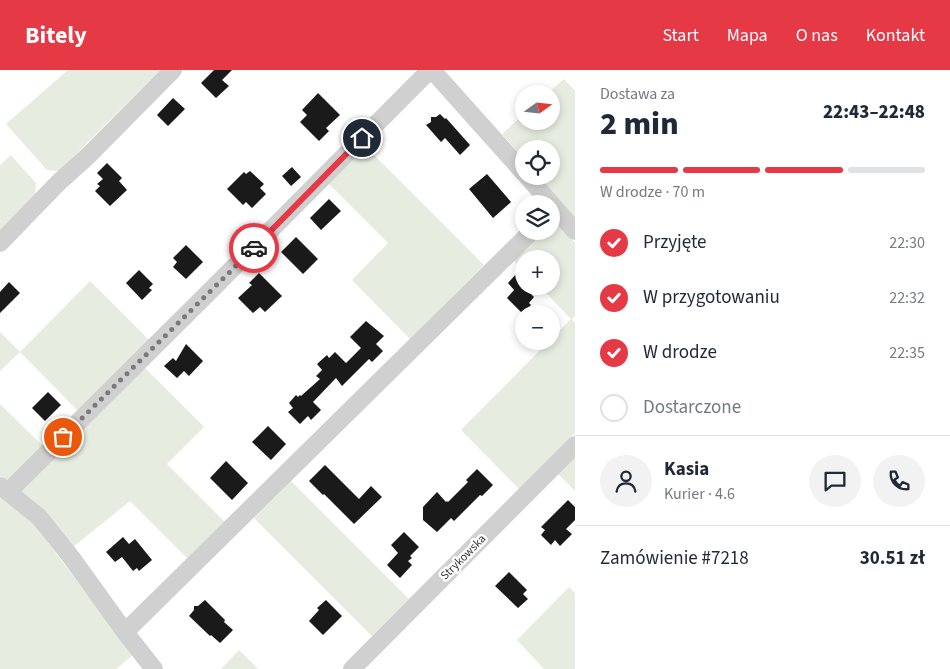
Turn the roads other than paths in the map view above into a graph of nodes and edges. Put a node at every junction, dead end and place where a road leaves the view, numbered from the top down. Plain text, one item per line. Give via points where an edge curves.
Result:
1 (173, 70) edge
2 (431, 70) edge
3 (515, 163) edge
4 (534, 185) edge
5 (542, 195) edge
6 (560, 217) edge
7 (575, 231) edge
8 (523, 240) edge
9 (0, 243) edge
10 (575, 446) edge
11 (4, 489) edge
12 (125, 632) junction
13 (154, 669) edge
14 (352, 669) edge

1 - 9 street
2 - 3 street
2 - 11 street via 213,288
4 - 5 street
6 - 7 street
8 - 12 street
10 - 14 street, Strykowska
11 - 12 street via 38,517
12 - 13 street

